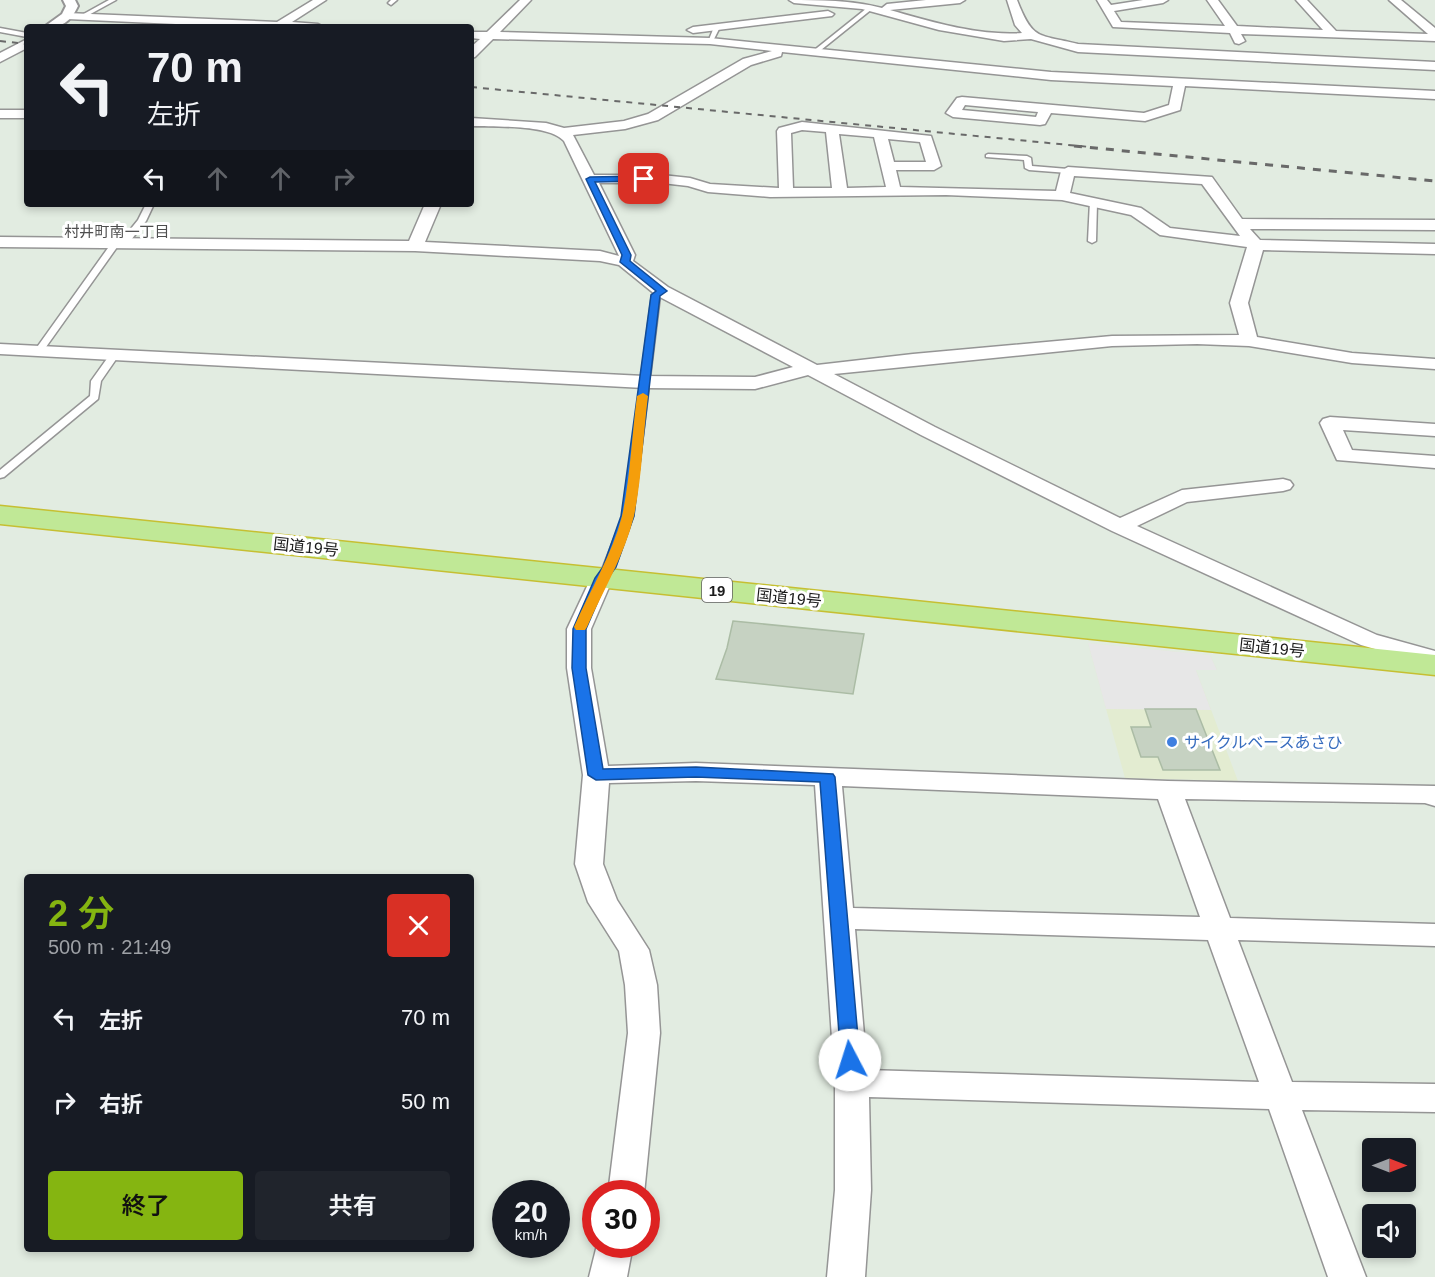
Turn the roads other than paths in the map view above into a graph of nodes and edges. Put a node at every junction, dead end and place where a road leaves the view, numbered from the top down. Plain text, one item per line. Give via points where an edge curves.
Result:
1 (69, 0) edge
2 (113, 0) edge
3 (321, 0) edge
4 (526, 0) edge
5 (794, 0) edge
6 (960, 0) edge
7 (1012, 0) edge
8 (1163, 0) edge
9 (1212, 0) edge
10 (1301, 0) edge
11 (1394, 0) edge
12 (937, 1) edge
13 (1105, 5) edge
14 (873, 9) junction
15 (67, 16) junction
16 (83, 16) junction
17 (55, 24) edge
18 (258, 24) edge
19 (282, 24) edge
20 (717, 27) junction
21 (0, 30) edge
22 (1234, 30) junction
23 (1332, 33) junction
24 (24, 34) edge
25 (474, 35) edge
26 (488, 36) junction
27 (1031, 36) junction
28 (1435, 36) edge
29 (637, 38) junction
30 (710, 41) junction
31 (24, 45) edge
32 (474, 51) edge
33 (791, 51) junction
34 (814, 53) junction
35 (0, 58) edge
36 (1435, 66) edge
37 (1249, 71) junction
38 (1180, 82) junction
39 (1435, 95) edge
40 (1046, 109) junction
41 (0, 114) edge
42 (24, 114) edge
43 (474, 122) edge
44 (832, 129) junction
45 (563, 132) junction
46 (880, 134) junction
47 (988, 156) dead end
48 (888, 166) junction
49 (1068, 171) junction
50 (590, 179) junction
51 (894, 191) junction
52 (786, 193) junction
53 (840, 193) junction
54 (1062, 196) junction
55 (1093, 203) junction
56 (149, 207) edge
57 (432, 207) edge
58 (1237, 224) junction
59 (1406, 225) junction
60 (1435, 225) edge
61 (1092, 241) dead end
62 (0, 242) edge
63 (120, 243) junction
64 (1255, 244) junction
65 (415, 246) junction
66 (1435, 247) edge
67 (625, 262) junction
68 (662, 291) junction
69 (1249, 341) junction
70 (0, 349) edge
71 (38, 352) junction
72 (114, 355) junction
73 (1435, 363) edge
74 (811, 370) junction
75 (644, 382) junction
76 (1435, 430) edge
77 (1435, 462) edge
78 (0, 475) edge
79 (1283, 485) dead end
80 (0, 515) edge
81 (1120, 525) junction
82 (602, 578) junction
83 (1435, 659) edge
84 (1435, 665) edge
85 (596, 775) junction
86 (828, 777) junction
87 (1168, 790) junction
88 (1435, 797) edge
89 (839, 918) junction
90 (1220, 930) junction
91 (1435, 935) edge
92 (852, 1083) junction
93 (1281, 1096) junction
94 (1435, 1098) edge
95 (628, 1180) edge
96 (612, 1258) edge
97 (608, 1277) edge
98 (846, 1277) edge
99 (1347, 1277) edge

1 - 15 street via 72,6
2 - 16 lane
3 - 19 street
4 - 26 street
5 - 14 street
6 - 12 street
7 - 27 street via 1021,25
8 - 13 street
9 - 22 street
10 - 23 street
11 - 28 street
12 - 14 street
13 - 22 street via 1117,25
14 - 20 street
14 - 27 street via 939,27 1004,38
14 - 34 lane
15 - 16 street
15 - 17 street
16 - 18 street
20 - 29 street
20 - 30 lane
21 - 24 lane
22 - 23 street
22 - 37 street
23 - 28 street
25 - 26 street
26 - 29 street
26 - 32 street
27 - 37 street via 1078,48
29 - 30 street
30 - 33 street
31 - 35 street
33 - 34 street
33 - 45 street via 747,62 653,117 625,125
34 - 38 street via 1041,75
36 - 37 street
37 - 38 street
37 - 39 street
38 - 40 street via 1175,107 1145,117
40 - 40 street via 962,101 953,113 1040,122
41 - 42 street
43 - 45 street via 546,127
44 - 46 street
44 - 52 street via 802,126 784,131
44 - 53 street
45 - 50 street
46 - 48 street
46 - 48 street via 926,138 934,166
47 - 49 lane via 1027,158 1029,168
48 - 51 street
49 - 54 street
49 - 58 street via 1207,180
50 - 52 street via 662,179 708,188
50 - 67 street via 627,255
51 - 53 street
51 - 54 street
52 - 53 street
54 - 55 street
55 - 61 lane
55 - 64 street via 1136,211 1166,232
56 - 63 lane via 142,221
57 - 65 street
58 - 59 street
58 - 64 street
59 - 60 street
59 - 66 street
62 - 63 street
63 - 65 street
63 - 71 lane
64 - 66 street
64 - 69 street via 1239,303
65 - 67 street via 600,256
67 - 68 street
68 - 74 street
68 - 75 lane via 656,295
69 - 73 street via 1353,358
69 - 74 street via 1112,341
70 - 71 street
71 - 72 street
72 - 75 street
72 - 78 lane via 96,381 96,397
74 - 75 street via 755,382
74 - 81 street
75 - 82 lane via 628,516
76 - 77 street via 1330,423 1344,456
79 - 81 street via 1182,496
80 - 82 highway, 国道19号 / 19
81 - 83 street via 1369,640
82 - 84 highway, 国道19号 / 19
82 - 85 street via 579,629 579,668
85 - 86 street via 696,772
85 - 95 street via 589,864 603,902 634,950 641,985 644,1033
86 - 87 street
86 - 89 street
87 - 88 street
87 - 90 street
89 - 90 street
89 - 92 street
90 - 91 street
90 - 93 street
92 - 93 street
92 - 98 street via 853,1190
93 - 94 street
93 - 99 street
96 - 97 street

